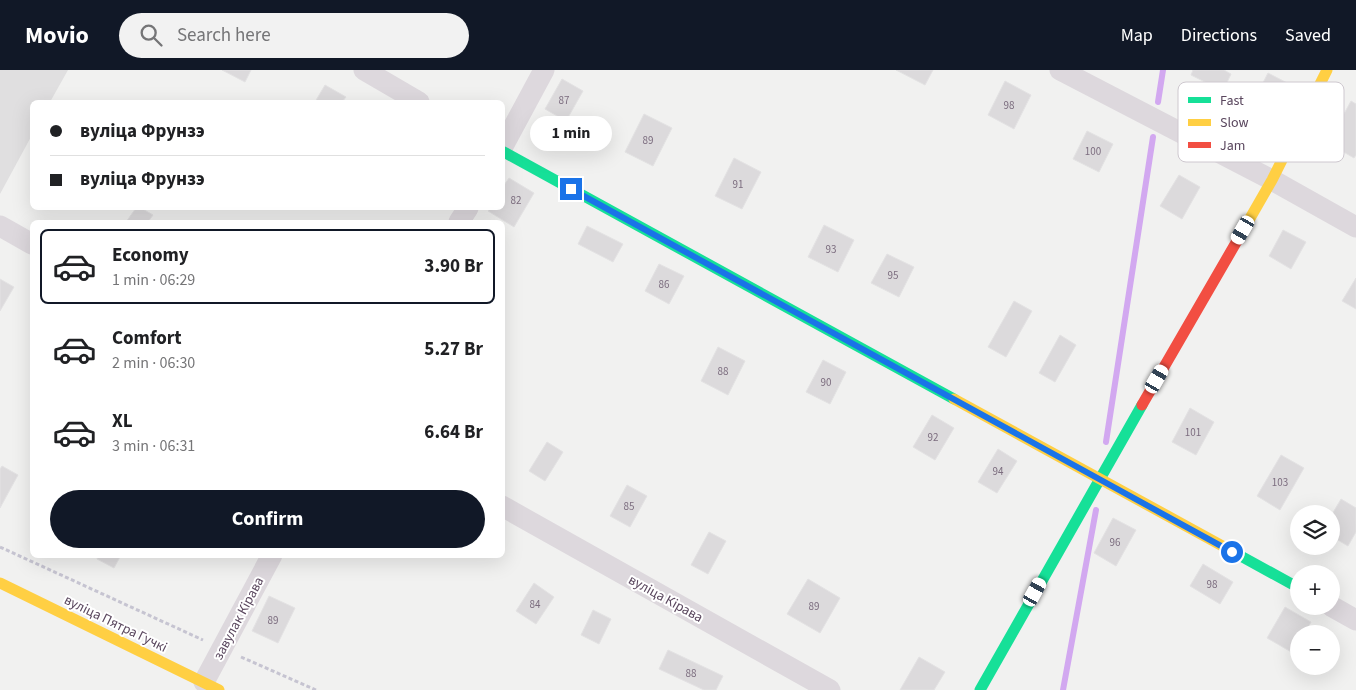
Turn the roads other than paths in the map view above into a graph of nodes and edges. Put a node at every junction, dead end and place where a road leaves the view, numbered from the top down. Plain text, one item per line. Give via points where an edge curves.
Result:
1 (364, 70) edge
2 (544, 70) edge
3 (1060, 70) edge
4 (1327, 70) edge
5 (1321, 82) edge
6 (416, 100) edge
7 (1178, 131) edge
8 (505, 144) edge
9 (505, 152) edge
10 (1237, 162) edge
11 (1281, 162) edge
12 (1272, 180) junction
13 (0, 226) edge
14 (1356, 226) edge
15 (30, 243) edge
16 (1099, 479) junction
17 (505, 508) edge
18 (270, 558) edge
19 (0, 583) edge
20 (1290, 583) edge
21 (1340, 611) edge
22 (1356, 620) edge
23 (212, 686) edge
24 (830, 690) edge
25 (980, 690) edge

1 - 6 street
2 - 8 street
3 - 7 street
4 - 5 street
9 - 16 street
10 - 12 street
11 - 12 street
12 - 14 street
12 - 16 street
13 - 15 street
16 - 20 street
16 - 25 street
17 - 24 street, вуліца Кірава
18 - 23 street, завулак Кірава via 222,649
19 - 23 street, вуліца Пятра Гучкі
21 - 22 street

